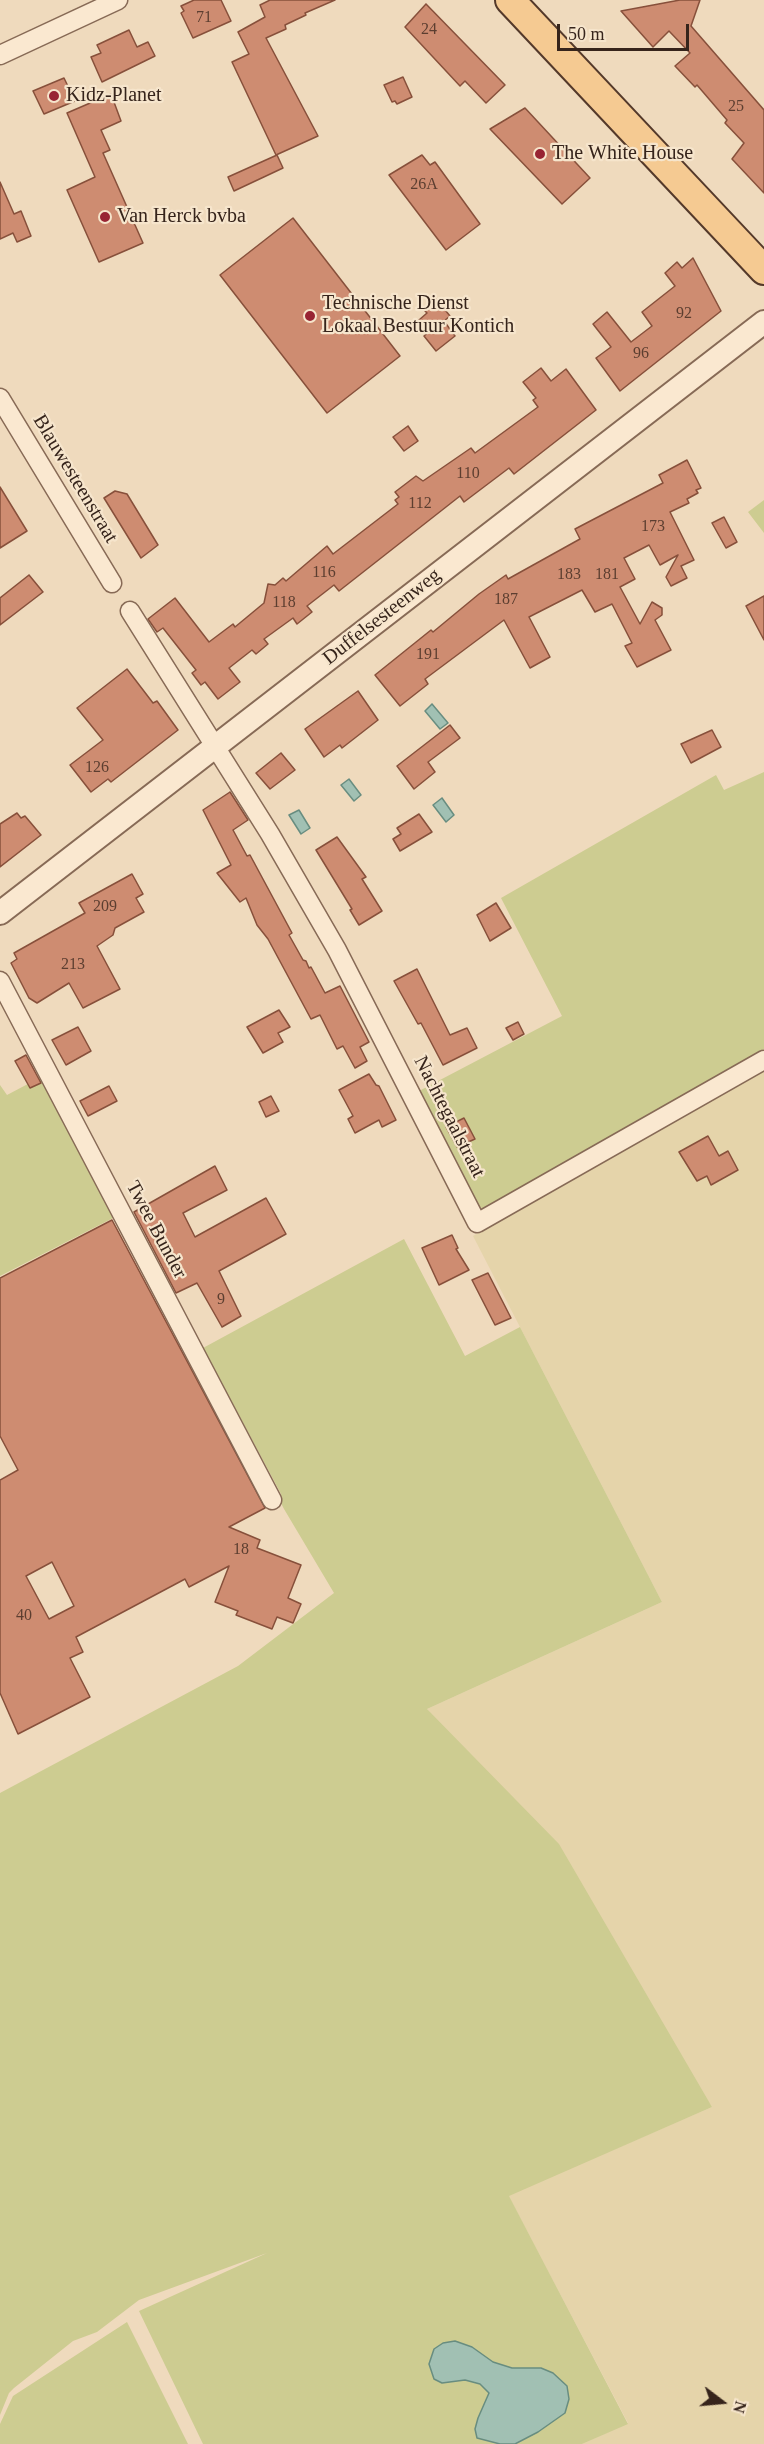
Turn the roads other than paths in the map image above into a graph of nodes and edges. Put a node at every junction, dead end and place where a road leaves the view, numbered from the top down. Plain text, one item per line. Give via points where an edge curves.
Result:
1 (118, 0) edge
2 (510, 0) edge
3 (0, 55) edge
4 (764, 270) edge
5 (764, 322) edge
6 (0, 398) edge
7 (112, 583) dead end
8 (130, 610) dead end
9 (214, 747) junction
10 (0, 912) edge
11 (0, 981) edge
12 (764, 1060) edge
13 (272, 1500) dead end

1 - 3 street
2 - 4 main road
5 - 9 street, Duffelsesteenweg
6 - 7 street, Blauwesteenstraat
8 - 9 street
9 - 10 street, Duffelsesteenweg
9 - 12 street, Nachtegaalstraat via 337,950 477,1223
11 - 13 street, Twee Bunder

